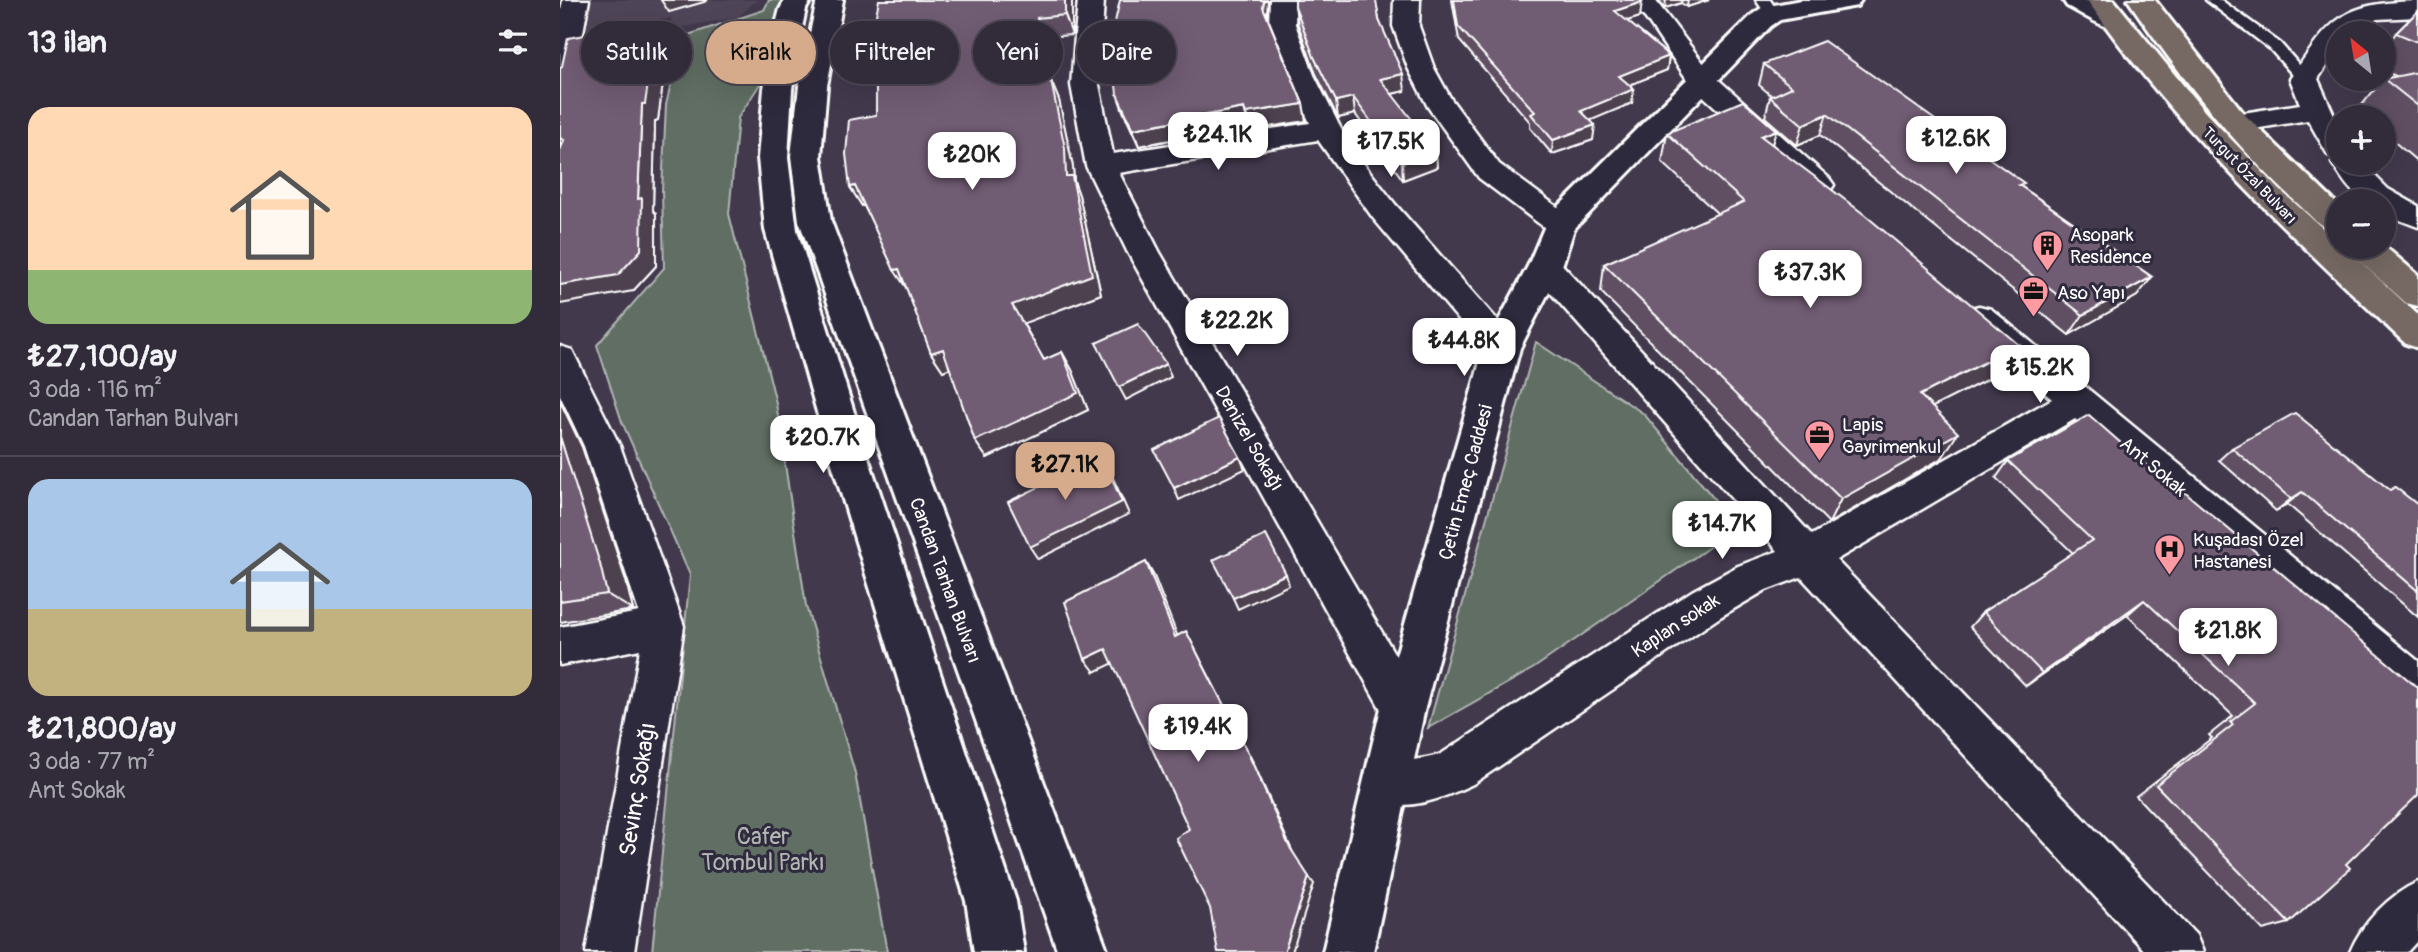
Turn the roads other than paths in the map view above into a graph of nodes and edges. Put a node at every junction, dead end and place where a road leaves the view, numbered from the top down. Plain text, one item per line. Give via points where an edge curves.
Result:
1 (798, 0) edge
2 (830, 0) edge
3 (1091, 0) edge
4 (1283, 0) edge
5 (1407, 0) edge
6 (1641, 0) edge
7 (1849, 0) edge
8 (2076, 0) edge
9 (2141, 0) edge
10 (2213, 0) edge
11 (571, 4) edge
12 (1767, 7) edge
13 (2418, 9) edge
14 (2109, 11) edge
15 (1701, 79) junction
16 (2304, 79) junction
17 (560, 81) edge
18 (2316, 110) junction
19 (2236, 123) junction
20 (2326, 127) edge
21 (1327, 129) junction
22 (1101, 166) junction
23 (2355, 175) edge
24 (1842, 205) edge
25 (2326, 212) edge
26 (2418, 217) edge
27 (1560, 224) junction
28 (2378, 259) edge
29 (1545, 265) junction
30 (2418, 294) edge
31 (1958, 301) edge
32 (2418, 335) edge
33 (1502, 348) junction
34 (560, 359) edge
35 (2078, 401) junction
36 (1808, 557) junction
37 (664, 626) junction
38 (560, 646) edge
39 (2418, 687) edge
40 (1403, 708) junction
41 (1386, 783) junction
42 (2418, 906) edge
43 (610, 952) edge
44 (999, 952) edge
45 (1083, 952) edge
46 (1348, 952) edge
47 (2179, 952) edge
48 (2374, 952) edge

1 - 44 main road via 784,47 777,103 773,158 781,230 991,901
2 - 45 main road, Candan Tarhan Bulvarı via 813,86 806,156 815,221
3 - 22 street, Denizel Sokağı via 1085,85
4 - 21 street via 1282,24
5 - 27 street via 1406,26 1438,101 1489,171
6 - 15 street via 1656,13
7 - 12 main road, Çetin Emeç Caddesi
8 - 14 main road
9 - 19 highway, Turgut Özal Bulvarı
10 - 16 lane via 2275,46
11 - 17 street
12 - 15 main road, Çetin Emeç Caddesi
13 - 16 street via 2380,9 2357,15 2335,33
14 - 32 highway, Turgut Özal Bulvarı via 2195,119 2268,196
15 - 24 street
15 - 27 main road, Çetin Emeç Caddesi
16 - 18 street
18 - 19 street
18 - 20 street
19 - 25 highway, Turgut Özal Bulvarı
21 - 22 street
21 - 33 street via 1384,211
22 - 40 street, Denizel Sokağı via 1143,251
23 - 26 street via 2376,197
27 - 29 main road, Çetin Emeç Caddesi
28 - 30 highway
29 - 33 main road, Çetin Emeç Caddesi
29 - 36 street
31 - 35 street, Ant Sokak
33 - 40 main road, Çetin Emeç Caddesi
34 - 37 street, Sevinç Sokağı via 602,446
35 - 36 street, Kaplan sokak
35 - 39 street, Ant Sokak
36 - 41 street, Kaplan sokak via 1706,604 1457,769 1421,783
36 - 47 street
37 - 38 street
37 - 43 street, Sevinç Sokağı
40 - 41 main road, Çetin Emeç Caddesi
41 - 46 main road, Çetin Emeç Caddesi
42 - 48 street

